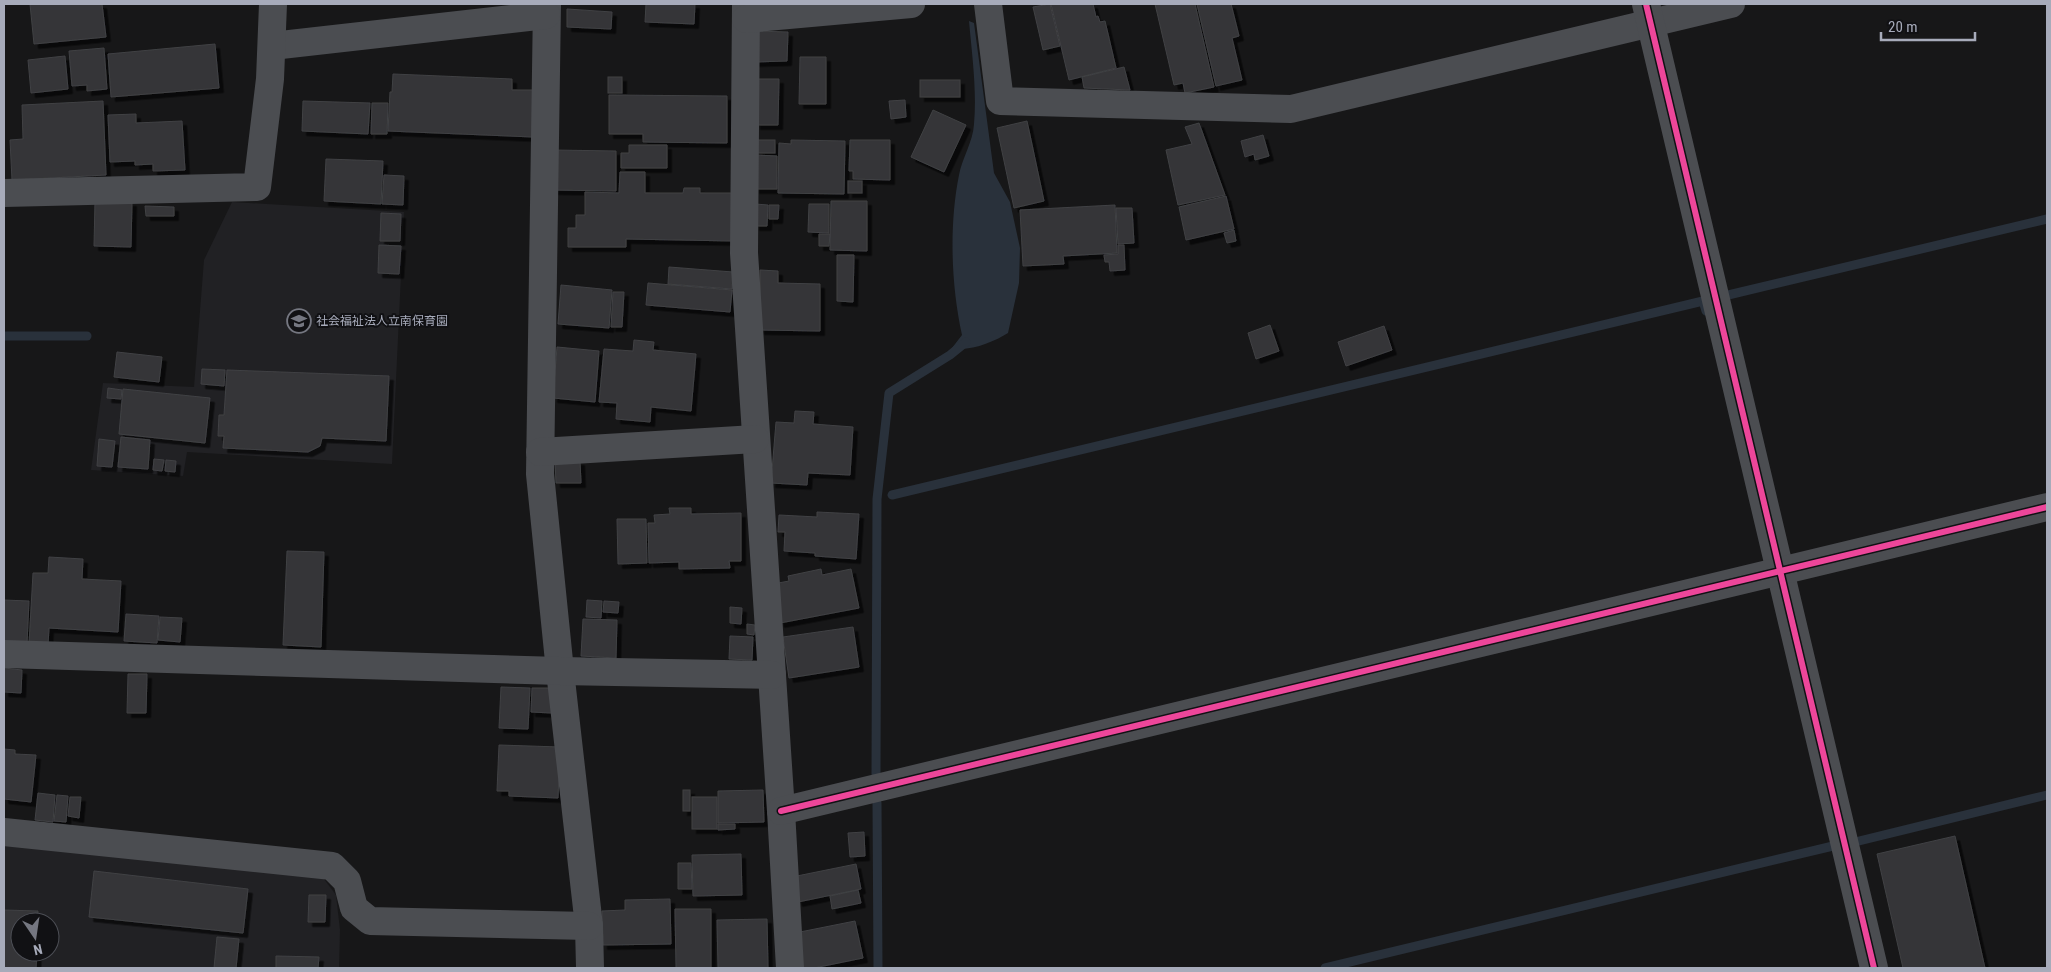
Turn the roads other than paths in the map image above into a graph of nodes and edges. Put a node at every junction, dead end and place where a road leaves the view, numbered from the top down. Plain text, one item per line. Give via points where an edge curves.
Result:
1 (273, 4) edge
2 (911, 4) edge
3 (988, 4) edge
4 (1731, 4) edge
5 (546, 9) edge
6 (746, 12) edge
7 (1649, 13) edge
8 (272, 46) junction
9 (4, 193) edge
10 (755, 439) junction
11 (540, 452) junction
12 (2047, 507) edge
13 (1781, 572) junction
14 (4, 654) edge
15 (560, 671) junction
16 (772, 675) junction
17 (782, 811) junction
18 (4, 832) edge
19 (590, 926) junction
20 (590, 968) edge
21 (790, 968) edge
22 (1874, 968) edge

1 - 8 street
2 - 6 street
3 - 7 street via 1000,101 1290,109
4 - 7 street
5 - 8 street
5 - 11 street
6 - 10 street via 744,253
7 - 13 street
8 - 9 street via 257,187
10 - 11 street
10 - 16 street
11 - 15 street
12 - 13 street
13 - 17 street
13 - 22 street
14 - 15 street
15 - 16 street
15 - 19 street
16 - 17 street
17 - 21 street
18 - 19 street via 332,866 347,881 354,908 370,921
19 - 20 street

